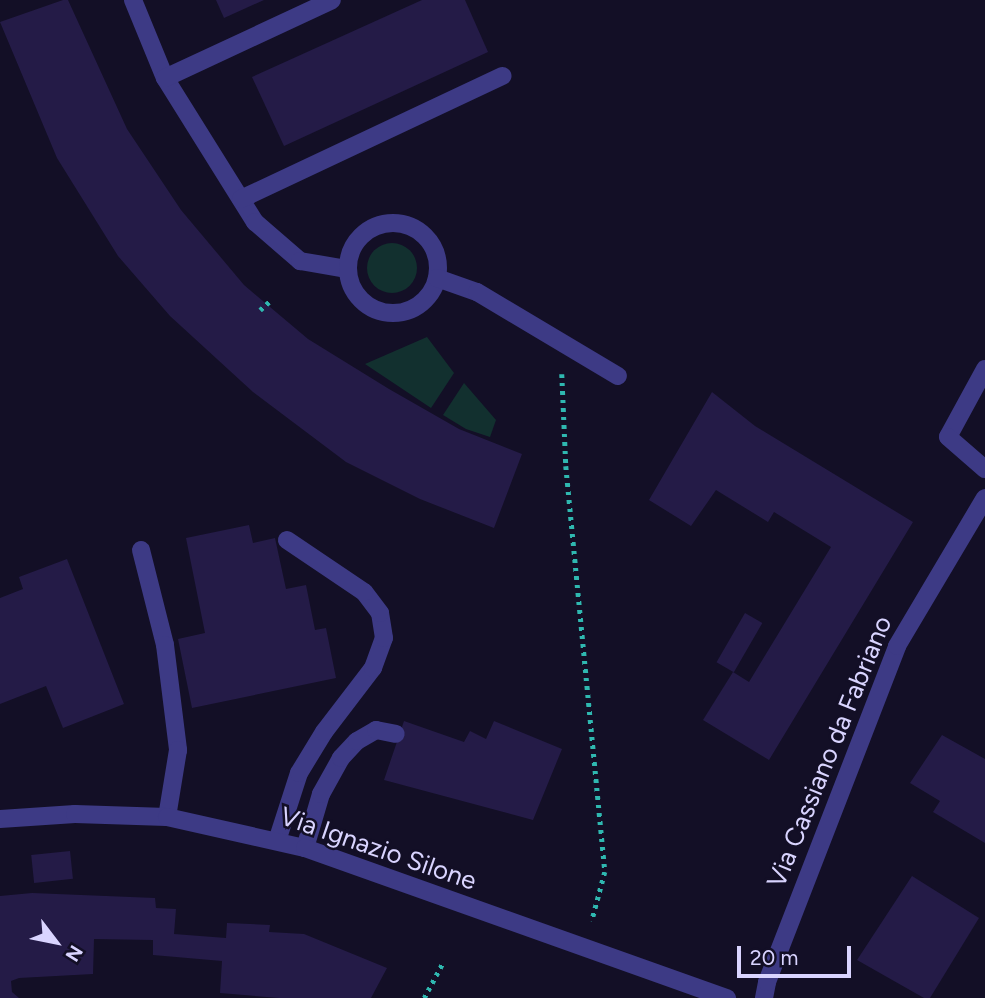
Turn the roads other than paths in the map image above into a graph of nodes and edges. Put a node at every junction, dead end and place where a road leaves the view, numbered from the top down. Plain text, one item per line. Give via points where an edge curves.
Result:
1 (133, 0) edge
2 (332, 0) edge
3 (502, 76) dead end
4 (166, 78) junction
5 (241, 199) junction
6 (347, 269) junction
7 (437, 278) junction
8 (985, 369) edge
9 (618, 376) dead end
10 (985, 469) edge
11 (985, 498) edge
12 (287, 540) dead end
13 (141, 550) dead end
14 (396, 734) dead end
15 (167, 817) junction
16 (0, 819) edge
17 (277, 841) junction
18 (305, 848) junction
19 (727, 998) edge
20 (764, 998) edge

1 - 4 street
2 - 4 street
3 - 5 street
4 - 5 street
5 - 6 street via 255,222 300,261
6 - 7 street via 359,299 388,313 419,305
6 - 7 street via 358,237 372,226 406,223 432,244
7 - 9 street via 477,292
8 - 10 street via 948,437
11 - 20 street, Via Cassiano da Fabriano via 897,646
12 - 17 street via 364,592 380,613 384,638 373,668 299,773
13 - 15 street via 165,645 178,750
14 - 18 street via 376,730 341,758 321,794
15 - 16 street, Via Ignazio Silone via 75,814
15 - 17 street, Via Ignazio Silone
17 - 18 street, Via Ignazio Silone
18 - 19 street, Via Ignazio Silone

